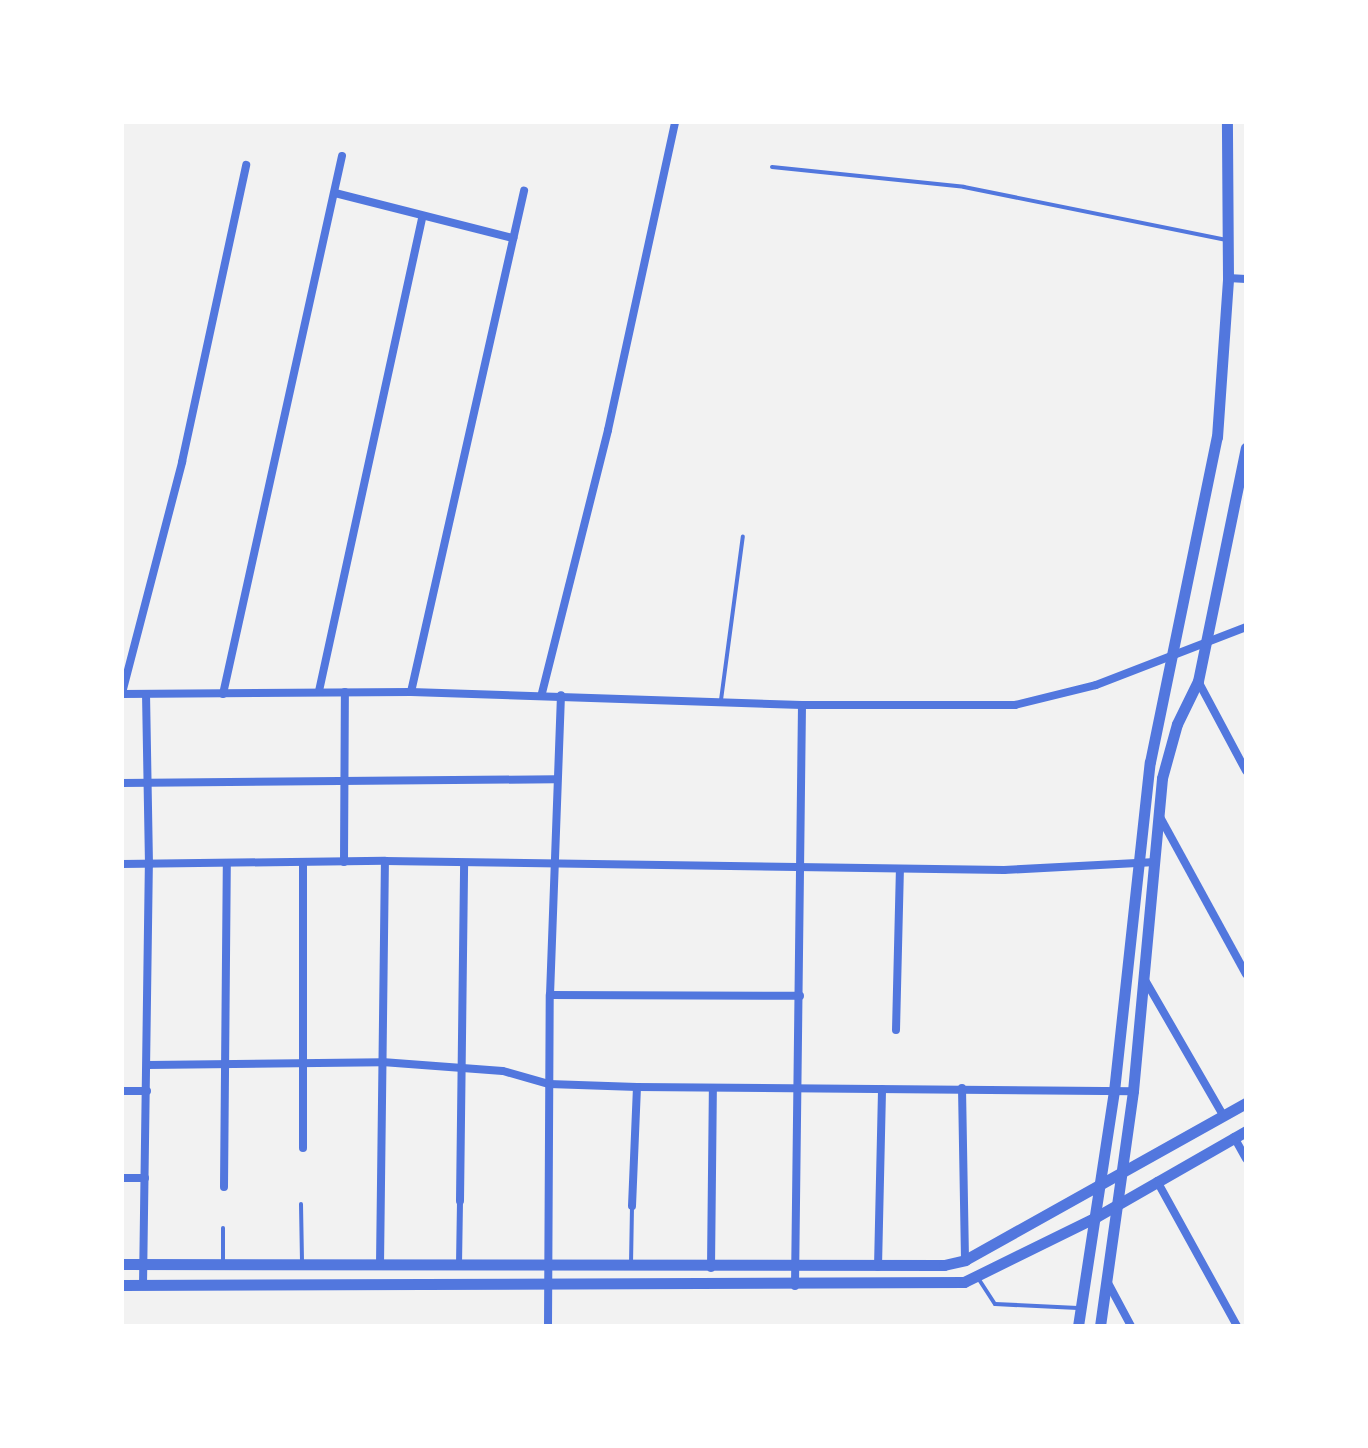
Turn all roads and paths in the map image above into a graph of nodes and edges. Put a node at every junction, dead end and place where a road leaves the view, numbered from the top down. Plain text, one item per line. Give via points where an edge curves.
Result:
1 (675, 122) edge
2 (1227, 122) edge
3 (342, 156) dead end
4 (246, 165) dead end
5 (772, 167) dead end
6 (524, 191) dead end
7 (335, 193) junction
8 (422, 217) junction
9 (513, 238) junction
10 (1229, 241) junction
11 (1228, 278) junction
12 (1246, 279) edge
13 (1246, 448) edge
14 (743, 536) dead end
15 (1246, 627) edge
16 (1202, 640) junction
17 (1170, 657) junction
18 (1198, 681) junction
19 (319, 691) junction
20 (345, 692) junction
21 (411, 692) junction
22 (542, 693) junction
23 (122, 694) edge
24 (223, 694) junction
25 (146, 695) junction
26 (561, 695) junction
27 (721, 702) junction
28 (802, 705) junction
29 (1246, 771) edge
30 (555, 779) junction
31 (122, 783) edge
32 (148, 783) junction
33 (344, 783) junction
34 (1159, 816) junction
35 (385, 861) junction
36 (303, 862) junction
37 (344, 862) junction
38 (1137, 862) junction
39 (1156, 862) junction
40 (227, 863) junction
41 (122, 864) edge
42 (464, 864) junction
43 (149, 865) junction
44 (553, 867) junction
45 (802, 869) junction
46 (900, 870) junction
47 (1246, 974) edge
48 (1144, 979) junction
49 (550, 995) junction
50 (800, 996) junction
51 (896, 1030) dead end
52 (382, 1062) junction
53 (302, 1063) junction
54 (148, 1065) junction
55 (228, 1066) junction
56 (460, 1069) junction
57 (549, 1084) junction
58 (637, 1087) junction
59 (713, 1088) junction
60 (798, 1088) junction
61 (962, 1088) junction
62 (882, 1089) junction
63 (122, 1091) edge
64 (147, 1091) junction
65 (1114, 1091) junction
66 (1133, 1091) junction
67 (1246, 1103) edge
68 (1223, 1115) junction
69 (1246, 1131) edge
70 (1234, 1137) junction
71 (303, 1148) dead end
72 (1246, 1159) edge
73 (1120, 1173) junction
74 (122, 1178) edge
75 (145, 1178) junction
76 (1157, 1181) junction
77 (224, 1187) dead end
78 (1097, 1187) junction
79 (460, 1201) joint
80 (301, 1204) dead end
81 (1117, 1204) junction
82 (632, 1206) joint
83 (1096, 1217) junction
84 (223, 1228) dead end
85 (965, 1260) junction
86 (144, 1263) junction
87 (122, 1264) edge
88 (223, 1264) junction
89 (302, 1264) junction
90 (352, 1265) junction
91 (380, 1265) junction
92 (459, 1265) junction
93 (548, 1265) junction
94 (631, 1266) junction
95 (878, 1267) junction
96 (711, 1268) junction
97 (795, 1268) junction
98 (978, 1277) junction
99 (1108, 1283) junction
100 (122, 1285) edge
101 (143, 1285) junction
102 (352, 1286) junction
103 (795, 1286) junction
104 (548, 1287) junction
105 (1081, 1308) junction
106 (548, 1326) edge
107 (1078, 1326) edge
108 (1100, 1326) edge
109 (1131, 1326) edge
110 (1237, 1326) edge

1 - 22 street via 608,430
2 - 10 street
3 - 7 street
4 - 23 street via 182,462
5 - 10 lane via 964,187
6 - 9 street
7 - 8 street
7 - 24 street
8 - 9 street
8 - 19 street
9 - 21 street
10 - 11 street
11 - 12 street
11 - 17 street via 1217,437
13 - 16 street
14 - 27 lane
15 - 16 street
16 - 17 street
16 - 18 street
17 - 28 street via 1070,693 1015,705
17 - 38 street
18 - 29 street
18 - 34 street via 1168,749
19 - 20 street
19 - 24 street
20 - 21 street
20 - 33 street
21 - 22 street
22 - 26 street
23 - 25 street
24 - 25 street
25 - 32 street
26 - 27 street
26 - 30 street
27 - 28 street
28 - 45 street
30 - 33 street
30 - 44 street
31 - 32 street
32 - 33 street
32 - 43 street
33 - 37 street
34 - 39 street
34 - 47 street
35 - 37 street
35 - 42 street
35 - 52 street
36 - 37 street
36 - 40 street
36 - 53 street
38 - 39 street
38 - 46 street
38 - 65 street
39 - 48 street
40 - 43 street
40 - 55 street
41 - 43 street
42 - 44 street
42 - 56 street
43 - 54 street
44 - 45 street
44 - 49 street
45 - 46 street
45 - 50 street
46 - 51 street
48 - 66 street
48 - 68 street
49 - 50 street
49 - 57 street
50 - 60 street
52 - 53 street
52 - 56 street
52 - 91 street
53 - 55 street
53 - 71 street
54 - 55 street
54 - 64 street
55 - 77 street
56 - 57 street via 503,1071
56 - 79 street
57 - 58 street
57 - 93 street
58 - 59 street
58 - 82 street
59 - 60 street
59 - 96 street
60 - 62 street
60 - 97 street
61 - 62 street
61 - 65 street
61 - 85 street
62 - 95 street
63 - 64 street
64 - 75 street
65 - 66 street
65 - 78 street
66 - 73 street
67 - 68 street
68 - 73 street
69 - 70 street
70 - 72 street
70 - 76 street
73 - 78 street
73 - 81 street
74 - 75 street
75 - 86 street
76 - 81 street
76 - 110 street
78 - 83 street
78 - 85 street
79 - 92 street
80 - 89 lane
81 - 83 street
81 - 99 street
82 - 94 lane
83 - 98 street
83 - 105 street
84 - 88 lane
85 - 95 street
86 - 87 street
86 - 88 street
86 - 101 street
88 - 89 street
89 - 90 street
90 - 91 street
90 - 102 street
91 - 92 street
92 - 93 street
93 - 94 street
93 - 104 street
94 - 96 street
95 - 97 street
96 - 97 street
97 - 103 street
98 - 103 street via 926,1286
98 - 105 lane via 995,1304
99 - 108 street
99 - 109 street
100 - 101 street
101 - 102 street
102 - 104 street
103 - 104 street
104 - 106 street
105 - 107 street

